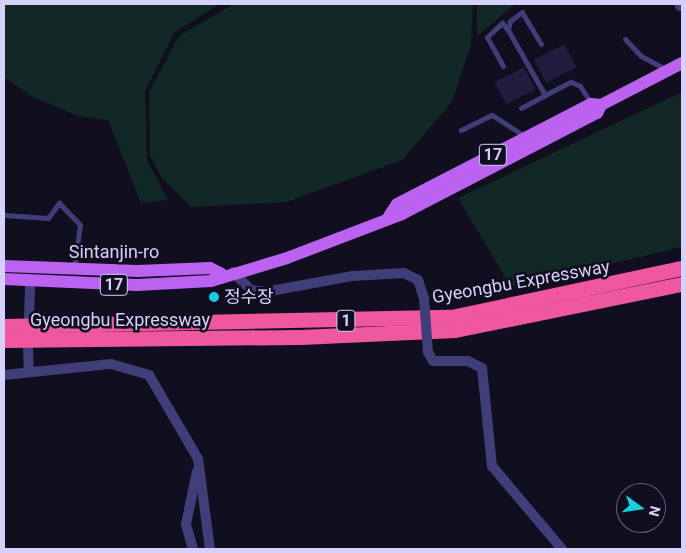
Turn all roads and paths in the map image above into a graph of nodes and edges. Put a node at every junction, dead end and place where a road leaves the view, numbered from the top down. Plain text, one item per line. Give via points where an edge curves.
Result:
1 (508, 30) junction
2 (625, 39) dead end
3 (541, 44) dead end
4 (682, 63) edge
5 (503, 66) dead end
6 (668, 71) junction
7 (545, 95) junction
8 (596, 104) junction
9 (521, 108) dead end
10 (461, 130) dead end
11 (526, 137) junction
12 (4, 214) edge
13 (389, 216) junction
14 (4, 266) edge
15 (682, 268) edge
16 (74, 270) junction
17 (227, 273) junction
18 (4, 279) edge
19 (30, 281) junction
20 (682, 284) edge
21 (29, 317) dead end
22 (4, 326) edge
23 (4, 340) edge
24 (28, 348) dead end
25 (29, 372) junction
26 (4, 374) edge
27 (198, 467) junction
28 (193, 549) edge
29 (210, 549) edge
30 (562, 549) edge

1 - 3 lane via 510,21 522,12
1 - 5 lane via 502,22 487,37
1 - 7 lane
2 - 6 lane via 641,56
4 - 6 main road, Sintanjin-ro / 17
6 - 8 main road, Sintanjin-ro / 17
7 - 8 lane via 571,82 580,86
7 - 9 lane
8 - 11 main road, Sintanjin-ro / 17
8 - 13 main road, Sintanjin-ro / 17 via 597,113 402,214
10 - 11 lane via 492,115
11 - 13 main road, Sintanjin-ro / 17 via 397,204
12 - 16 lane via 48,218 58,203 80,225
13 - 17 main road, Sintanjin-ro / 17 via 303,253
14 - 16 main road, Sintanjin-ro / 17
15 - 22 highway, Gyeongbu Expressway / 1 via 451,317
16 - 17 main road, Sintanjin-ro / 17 via 210,268
17 - 19 main road, Sintanjin-ro / 17 via 211,281 137,285
17 - 30 street, bridge via 245,287 265,292 352,276 404,273 418,280 424,298 428,352 433,361 468,361 482,368 492,466
18 - 19 main road, Sintanjin-ro / 17
19 - 21 street
20 - 23 highway, Gyeongbu Expressway / 1 via 455,330 300,337
24 - 25 street
25 - 26 street
25 - 27 street via 111,364 139,369 149,375 191,442
27 - 28 street via 186,524
27 - 29 street

